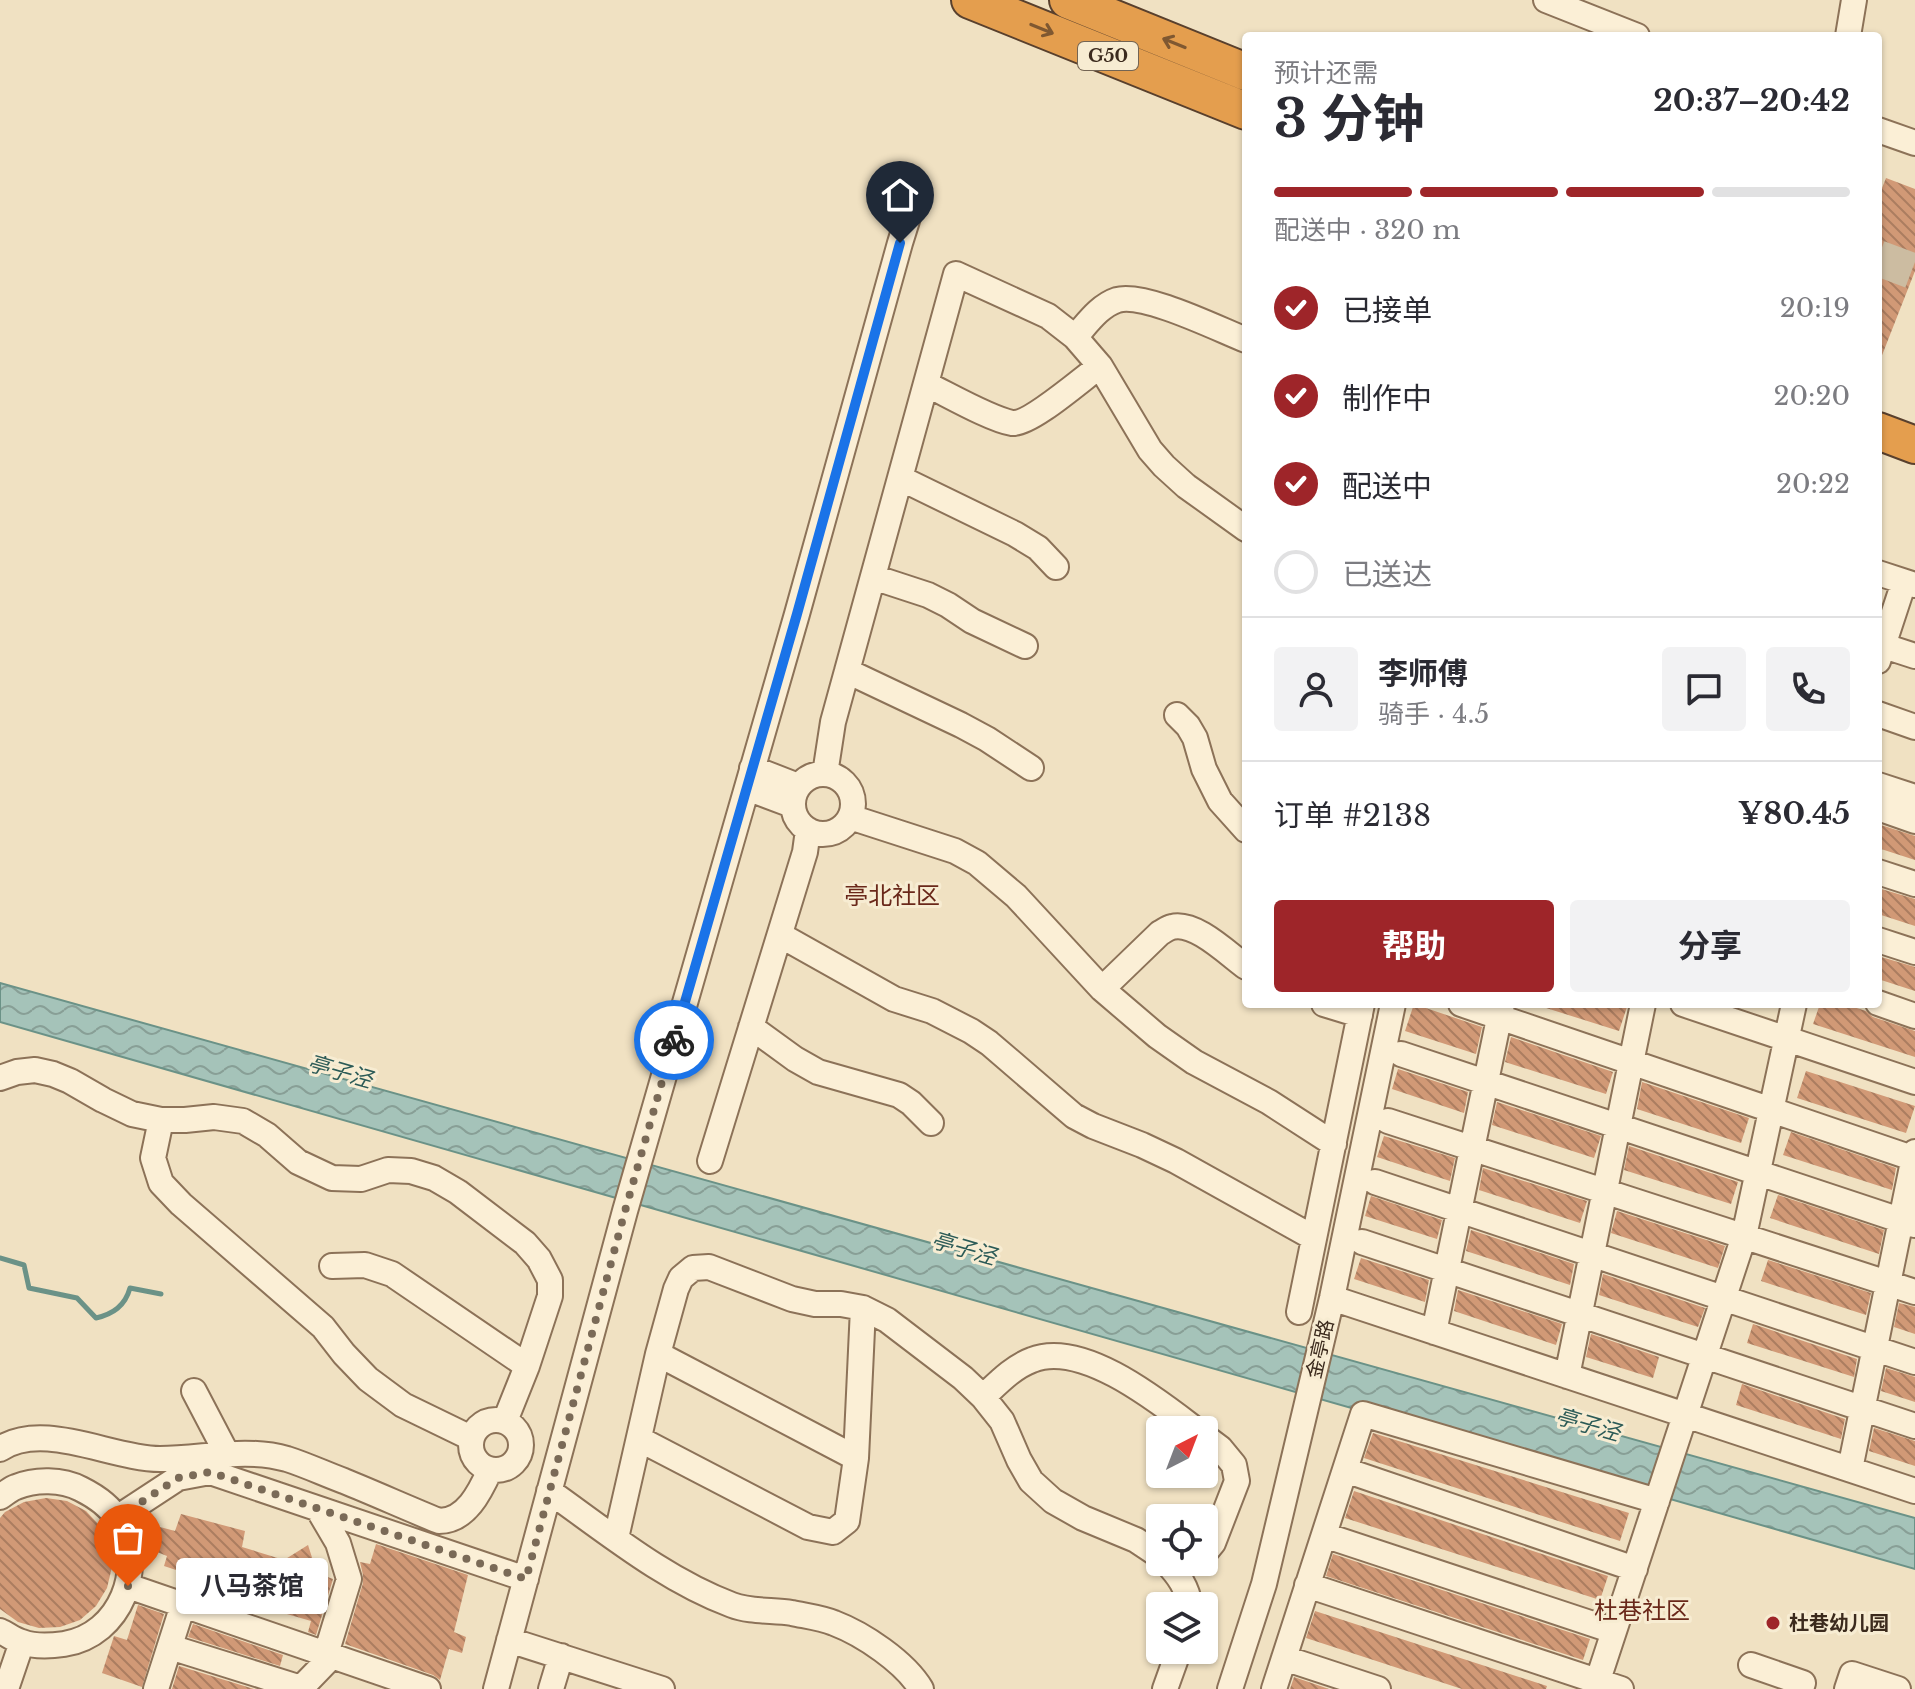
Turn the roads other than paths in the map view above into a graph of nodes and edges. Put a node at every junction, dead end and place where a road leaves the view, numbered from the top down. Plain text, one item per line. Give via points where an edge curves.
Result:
1 (970, 0) edge
2 (1068, 0) edge
3 (1546, 0) edge
4 (1854, 0) edge
5 (1627, 32) edge
6 (1849, 32) edge
7 (1242, 70) edge
8 (1242, 109) edge
9 (1882, 131) edge
10 (1915, 143) edge
11 (915, 195) dead end
12 (1075, 337) junction
13 (1242, 338) edge
14 (1100, 366) junction
15 (926, 384) junction
16 (1882, 433) edge
17 (1915, 445) edge
18 (900, 478) junction
19 (1242, 526) edge
20 (1056, 567) dead end
21 (1882, 574) edge
22 (873, 577) junction
23 (1910, 583) edge
24 (1025, 646) dead end
25 (1882, 646) edge
26 (1882, 650) edge
27 (1915, 656) edge
28 (847, 671) junction
29 (1177, 715) dead end
30 (1882, 715) edge
31 (1915, 727) edge
32 (1031, 768) dead end
33 (825, 774) junction
34 (750, 778) junction
35 (1882, 786) edge
36 (795, 796) junction
37 (1915, 797) edge
38 (1882, 809) edge
39 (850, 817) junction
40 (1915, 821) edge
41 (1242, 826) edge
42 (808, 830) junction
43 (1882, 873) edge
44 (1915, 884) edge
45 (780, 935) junction
46 (1882, 941) edge
47 (1915, 952) edge
48 (1242, 964) edge
49 (1102, 989) junction
50 (1882, 1004) edge
51 (1392, 1008) edge
52 (1642, 1008) edge
53 (1695, 1008) edge
54 (1793, 1008) edge
55 (1361, 1010) edge
56 (1501, 1011) edge
57 (1915, 1016) edge
58 (751, 1027) junction
59 (1786, 1039) junction
60 (1401, 1054) dead end
61 (1631, 1062) junction
62 (0, 1078) edge
63 (1486, 1082) junction
64 (1915, 1082) edge
65 (1771, 1110) junction
66 (161, 1120) junction
67 (1388, 1121) dead end
68 (931, 1123) dead end
69 (1618, 1126) junction
70 (1334, 1144) junction
71 (1472, 1148) junction
72 (1915, 1157) edge
73 (710, 1161) dead end
74 (1757, 1173) junction
75 (1375, 1182) dead end
76 (1604, 1191) junction
77 (1459, 1210) junction
78 (1908, 1223) edge
79 (1744, 1236) junction
80 (1314, 1238) junction
81 (1362, 1242) dead end
82 (1592, 1254) junction
83 (332, 1266) dead end
84 (1446, 1270) junction
85 (1888, 1283) junction
86 (1915, 1292) edge
87 (1332, 1298) junction
88 (1724, 1298) junction
89 (863, 1308) junction
90 (1299, 1312) dead end
91 (1579, 1314) junction
92 (1434, 1332) junction
93 (1875, 1348) junction
94 (658, 1354) junction
95 (1705, 1356) junction
96 (1915, 1362) edge
97 (527, 1366) junction
98 (1567, 1376) junction
99 (194, 1391) dead end
100 (983, 1397) junction
101 (1863, 1409) junction
102 (1686, 1415) junction
103 (1178, 1416) edge
104 (505, 1421) junction
105 (1915, 1426) edge
106 (471, 1438) junction
107 (639, 1439) junction
108 (3, 1442) edge
109 (1218, 1446) edge
110 (227, 1454) junction
111 (518, 1454) junction
112 (856, 1458) junction
113 (1850, 1469) junction
114 (490, 1470) junction
115 (1345, 1470) junction
116 (554, 1475) junction
117 (1915, 1491) edge
118 (1659, 1496) junction
119 (0, 1497) edge
120 (318, 1509) junction
121 (117, 1518) junction
122 (367, 1526) junction
123 (1218, 1530) edge
124 (1324, 1535) junction
125 (616, 1538) junction
126 (1146, 1547) edge
127 (1635, 1569) junction
128 (349, 1579) junction
129 (526, 1579) junction
130 (1307, 1585) junction
131 (128, 1586) junction
132 (183, 1605) junction
133 (0, 1631) edge
134 (1614, 1631) junction
135 (509, 1640) junction
136 (22, 1642) junction
137 (170, 1647) junction
138 (329, 1655) junction
139 (561, 1656) junction
140 (1284, 1658) junction
141 (1174, 1664) edge
142 (1751, 1665) dead end
143 (1596, 1685) edge
144 (6, 1689) edge
145 (156, 1689) edge
146 (428, 1689) edge
147 (496, 1689) edge
148 (551, 1689) edge
149 (662, 1689) edge
150 (921, 1689) edge
151 (1165, 1689) edge
152 (1230, 1689) edge
153 (1274, 1689) edge
154 (1378, 1689) edge
155 (1621, 1689) edge
156 (1801, 1689) edge
157 (1847, 1689) edge
158 (1898, 1689) edge

1 -> 8 highway, G50
7 -> 2 highway, G50
3 - 5 street
4 - 6 street
9 - 10 street
11 - 34 street
12 - 13 street via 1097,312 1131,298
12 - 14 street
12 - 15 street via 1048,316 956,274
14 - 15 street via 1033,417 1014,424
14 - 19 street via 1164,466
15 - 18 street
16 - 17 highway
18 - 20 street via 1015,534
18 - 22 street
21 - 23 street
22 - 24 street via 928,595
22 - 28 street
23 - 25 street
26 - 27 street
28 - 32 street via 961,725
28 - 33 street
29 - 41 street via 1195,738 1220,801
30 - 31 street
33 - 36 street via 805,779
33 - 39 street via 849,789
34 - 36 street
34 - 116 street
35 - 37 street
36 - 42 street via 795,815
38 - 40 street
39 - 42 street via 828,834
39 - 49 street via 977,863 1016,896
42 - 45 street
43 - 44 street
45 - 58 street
45 - 80 street via 894,999 971,1031 1074,1116 1176,1161
46 - 47 street
48 - 49 street via 1188,927 1171,927
49 - 70 street via 1194,1062
50 - 57 street
51 - 87 street, 金亭路
52 - 61 street
53 - 59 street
54 - 59 street
55 - 70 street
56 - 61 street
56 - 63 street
58 - 68 street via 818,1072 899,1095
58 - 73 street
59 - 64 street
59 - 65 street
60 - 63 street
61 - 65 street
61 - 69 street
62 - 66 street via 35,1070 53,1074 132,1114
63 - 69 street
63 - 71 street
65 - 72 street
65 - 74 street
66 - 97 street via 243,1121 298,1162 332,1178 411,1171 458,1192 525,1243 550,1280 550,1296
66 - 106 street via 153,1158 161,1183 181,1204 323,1327 368,1379 403,1405
67 - 71 street
69 - 74 street
69 - 76 street
70 - 80 street
71 - 76 street
71 - 77 street
72 - 78 street
74 - 78 street
74 - 79 street
75 - 77 street
76 - 79 street
76 - 82 street
77 - 82 street
77 - 84 street
78 - 85 street
79 - 85 street
79 - 88 street
80 - 90 street
81 - 84 street
82 - 88 street
82 - 91 street
83 - 97 street via 365,1265 392,1274
84 - 91 street
84 - 92 street
85 - 86 street
85 - 93 street
87 - 92 street
87 - 152 street, 金亭路 via 1264,1584
88 - 93 street
88 - 95 street
89 - 94 street via 792,1299 709,1267 693,1268 676,1289
89 - 100 street via 887,1320
89 - 112 street
91 - 95 street
91 - 98 street
92 - 98 street
93 - 96 street
93 - 101 street
94 - 107 street
94 - 112 street
95 - 101 street
95 - 102 street
97 - 104 street
98 - 102 street
99 - 110 street
100 - 103 street via 1034,1359 1065,1355 1096,1364
100 - 126 street via 1002,1421 1031,1481 1053,1501
101 - 105 street
101 - 113 street
102 - 113 street
102 - 118 street
104 - 106 street via 481,1424
104 - 111 street via 517,1431
106 - 114 street via 472,1454
107 - 112 street via 808,1527 833,1532 847,1521
107 - 125 street
108 - 110 street via 65,1441 160,1459
109 - 123 street via 1234,1465 1237,1481
110 - 114 street via 286,1459 439,1521 457,1518
111 - 114 street via 504,1469
111 - 116 street
113 - 117 street
115 - 118 street via 1363,1414
115 - 124 street
115 - 127 street
116 - 125 street
116 - 129 street
118 - 127 street
119 - 121 street via 43,1481 72,1484 97,1497
120 - 121 street via 210,1472 178,1478
120 - 122 street
120 - 128 street via 338,1543
121 - 131 street via 131,1563
122 - 128 street
122 - 129 street
124 - 130 street
124 - 134 street
125 - 150 street via 686,1584 734,1606 833,1622 880,1647
127 - 134 street
128 - 138 street
129 - 135 street
130 - 140 street
130 - 143 street
131 - 132 street
131 - 136 street via 117,1611 75,1643 48,1647
132 - 137 street
132 - 138 street
133 - 136 street
134 - 143 street
135 - 139 street
135 - 147 street
136 - 144 street
137 - 138 street via 301,1688
137 - 145 street
138 - 146 street
139 - 148 street
139 - 149 street
140 - 153 street
140 - 154 street
141 - 151 street
142 - 156 street via 1803,1683
143 - 155 street
157 - 158 street via 1852,1674

